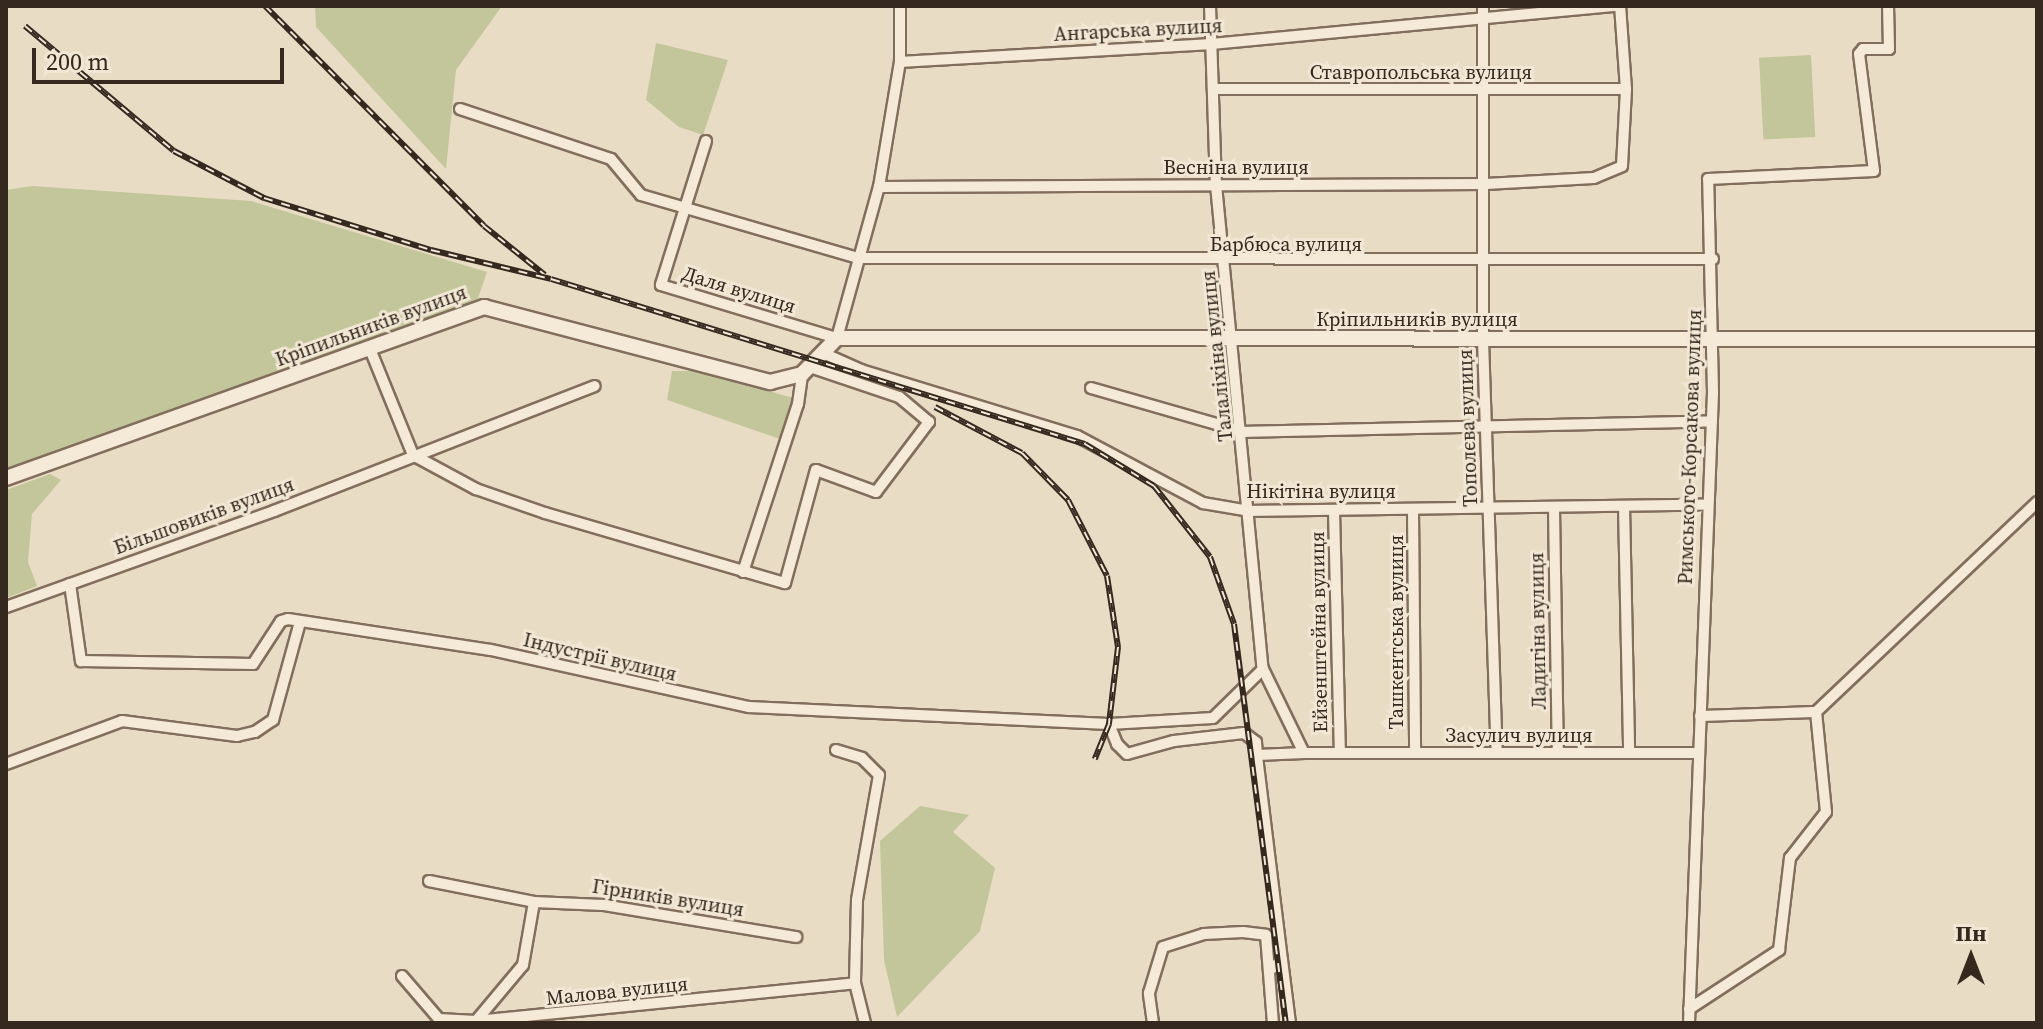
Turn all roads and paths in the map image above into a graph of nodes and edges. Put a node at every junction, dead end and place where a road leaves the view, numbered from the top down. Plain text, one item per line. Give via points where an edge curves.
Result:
1 (900, 6) edge
2 (1210, 6) edge
3 (1483, 6) edge
4 (1618, 6) edge
5 (1888, 6) edge
6 (1484, 22) junction
7 (1211, 44) junction
8 (900, 62) junction
9 (1215, 89) junction
10 (1626, 89) junction
11 (1485, 91) junction
12 (460, 109) dead end
13 (706, 141) dead end
14 (1486, 184) junction
15 (1216, 185) junction
16 (879, 187) junction
17 (685, 210) junction
18 (858, 258) junction
19 (1713, 259) junction
20 (1485, 262) junction
21 (1224, 263) junction
22 (837, 338) junction
23 (1714, 338) junction
24 (1231, 339) junction
25 (2037, 339) edge
26 (1483, 340) junction
27 (370, 349) junction
28 (823, 353) junction
29 (806, 370) junction
30 (595, 386) dead end
31 (1091, 388) dead end
32 (1712, 421) junction
33 (1485, 427) junction
34 (1244, 432) junction
35 (413, 455) junction
36 (6, 478) edge
37 (2037, 502) edge
38 (1706, 505) junction
39 (1624, 506) junction
40 (1488, 508) junction
41 (1554, 509) junction
42 (1413, 510) junction
43 (1250, 511) junction
44 (1334, 511) junction
45 (743, 572) junction
46 (70, 584) junction
47 (6, 607) edge
48 (300, 622) junction
49 (1263, 669) junction
50 (1816, 712) junction
51 (1700, 716) junction
52 (1109, 724) junction
53 (836, 750) dead end
54 (1304, 753) junction
55 (1340, 753) junction
56 (1415, 753) junction
57 (1497, 753) junction
58 (1558, 753) junction
59 (1629, 753) junction
60 (1698, 753) junction
61 (1257, 755) junction
62 (6, 764) edge
63 (429, 881) dead end
64 (534, 902) junction
65 (796, 937) dead end
66 (1282, 960) junction
67 (1271, 969) junction
68 (402, 976) dead end
69 (855, 983) junction
70 (1689, 1009) junction
71 (476, 1021) junction
72 (865, 1023) edge
73 (1153, 1023) edge
74 (1273, 1023) edge
75 (1290, 1023) edge
76 (1689, 1023) edge

1 - 8 street
2 - 7 street, Талаліхіна вулиця
3 - 6 street, Тополєва вулиця
4 - 6 street, Ангарська вулиця
4 - 10 street
5 - 19 street, Римського-Корсакова вулиця via 1889,49 1863,49 1859,54 1874,171 1708,179
6 - 7 street, Ангарська вулиця
6 - 11 street, Тополєва вулиця
7 - 8 street, Ангарська вулиця
7 - 9 street, Талаліхіна вулиця
8 - 16 street
9 - 11 street, Ставропольська вулиця
9 - 15 street, Талаліхіна вулиця
10 - 11 street, Ставропольська вулиця
10 - 14 street, Весніна вулиця via 1622,166 1594,178
11 - 14 street, Тополєва вулиця
12 - 17 street via 611,159 641,195
13 - 17 street, Даля вулиця
14 - 15 street, Весніна вулиця
14 - 20 street, Тополєва вулиця
15 - 16 street, Весніна вулиця
15 - 21 street, Талаліхіна вулиця
16 - 18 street
17 - 18 street
17 - 22 street, Даля вулиця via 661,285
18 - 21 street, Барбюса вулиця
18 - 22 street
19 - 20 street, Барбюса вулиця
19 - 23 street, Римського-Корсакова вулиця
20 - 21 street, Барбюса вулиця
20 - 26 street, Тополєва вулиця
21 - 24 street, Талаліхіна вулиця
22 - 24 street, Кріпильників вулиця
22 - 28 street
23 - 25 street, Кріпильників вулиця
23 - 26 street, Кріпильників вулиця
23 - 32 street, Римського-Корсакова вулиця
24 - 26 street, Кріпильників вулиця
24 - 34 street, Талаліхіна вулиця
26 - 33 street, Тополєва вулиця
27 - 29 street, Кріпильників вулиця via 484,307 770,382
27 - 35 street
27 - 36 street, Кріпильників вулиця
28 - 29 street
28 - 43 street, Нікітіна вулиця via 861,370 1077,436 1203,503
29 - 45 street
29 - 45 street, Кріпильників вулиця via 899,397 929,422 876,492 816,470 785,583
30 - 35 street, Більшовиків вулиця
31 - 34 street
32 - 33 street
32 - 38 street, Римського-Корсакова вулиця
33 - 34 street
33 - 40 street, Тополєва вулиця
34 - 43 street, Талаліхіна вулиця
35 - 45 street via 476,489
35 - 46 street, Більшовиків вулиця
37 - 50 street
38 - 39 street, Нікітіна вулиця
38 - 51 street, Римського-Корсакова вулиця
39 - 41 street, Нікітіна вулиця
39 - 59 street
40 - 41 street, Нікітіна вулиця
40 - 42 street, Нікітіна вулиця
40 - 57 street, Тополєва вулиця
41 - 58 street, Ладигіна вулиця
42 - 44 street, Нікітіна вулиця
42 - 56 street, Ташкентська вулиця
43 - 44 street, Нікітіна вулиця
43 - 49 street, Талаліхіна вулиця
44 - 55 street, Ейзенштейна вулиця
46 - 47 street, Більшовиків вулиця
46 - 48 street via 81,661 253,664 281,621
48 - 52 street, Індустрії вулиця via 491,650 749,707
48 - 62 street via 273,720 255,732 237,736 122,721
49 - 52 street, Індустрії вулиця via 1213,718
49 - 54 street
50 - 51 street
50 - 70 street via 1826,812 1790,858 1779,950
51 - 60 street, Римського-Корсакова вулиця
52 - 61 street via 1127,754 1174,741 1244,733 1256,742
53 - 69 street via 862,758 879,775 872,824 861,854
54 - 55 street, Засулич вулиця
54 - 61 street, Засулич вулиця
55 - 56 street, Засулич вулиця
56 - 57 street, Засулич вулиця
57 - 58 street, Засулич вулиця
58 - 59 street, Засулич вулиця
59 - 60 street, Засулич вулиця
60 - 70 street, Римського-Корсакова вулиця
61 - 66 street
63 - 64 street, Гірників вулиця
64 - 65 street, Гірників вулиця via 603,905
64 - 71 street via 523,965
66 - 67 street
66 - 75 street
67 - 73 street via 1261,933 1204,934 1163,947 1149,993
67 - 74 street
68 - 71 street, Малова вулиця via 439,1019
69 - 71 street, Малова вулиця
69 - 72 street
70 - 76 street, Римського-Корсакова вулиця

